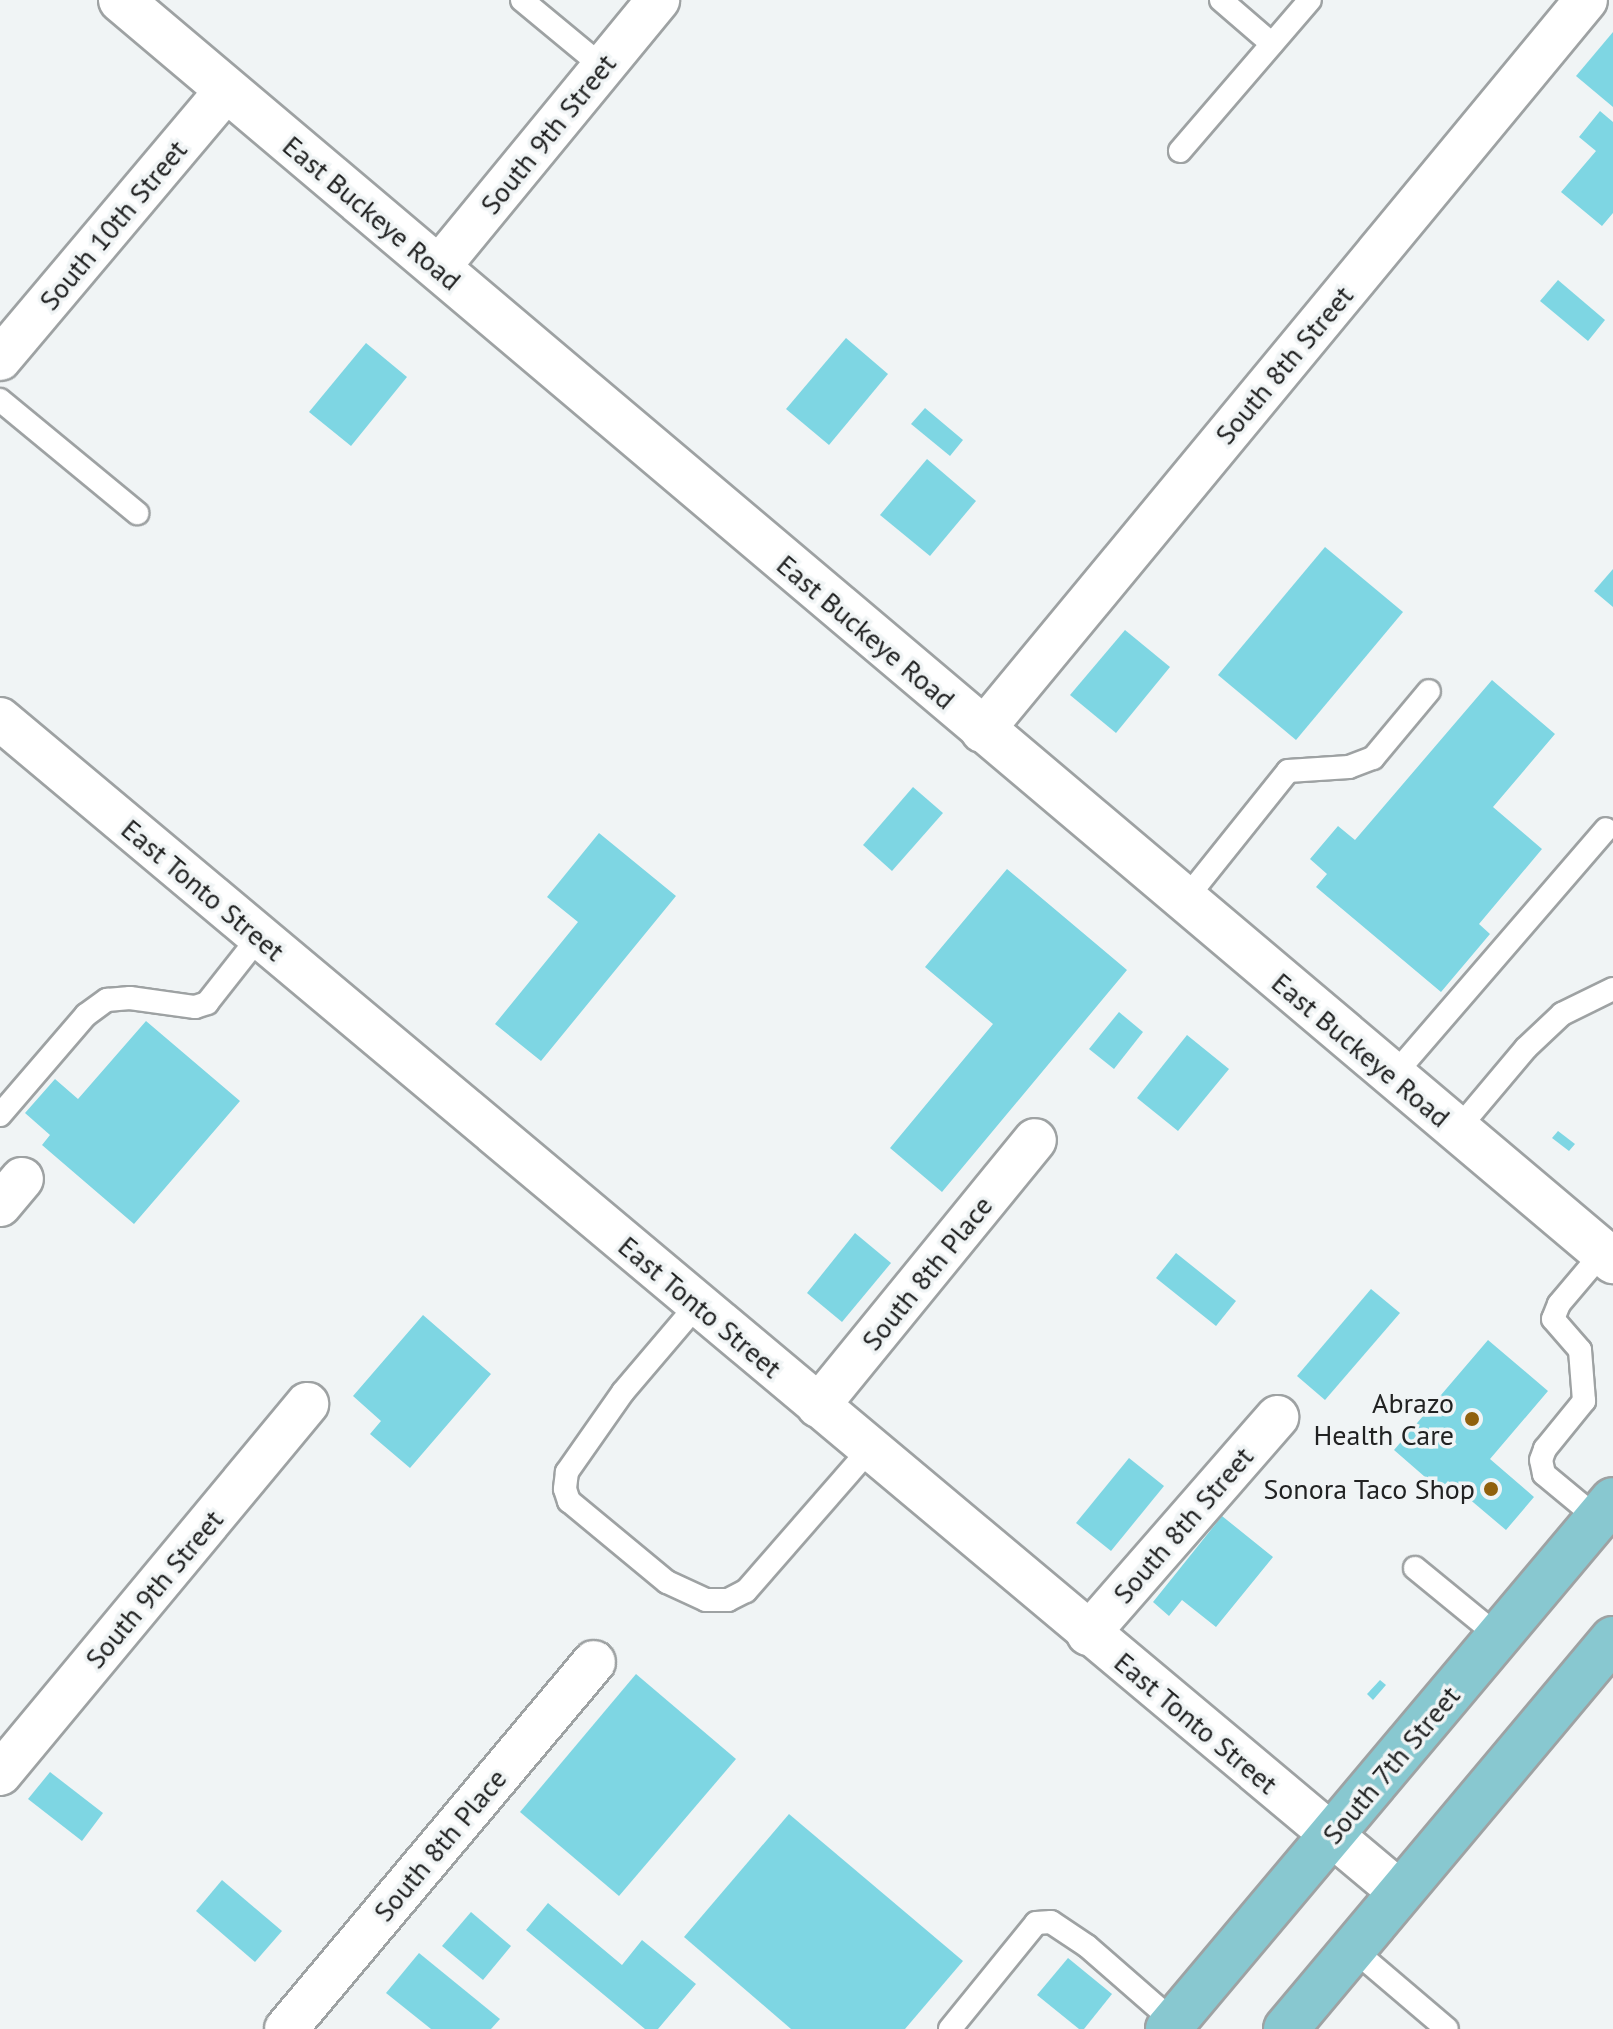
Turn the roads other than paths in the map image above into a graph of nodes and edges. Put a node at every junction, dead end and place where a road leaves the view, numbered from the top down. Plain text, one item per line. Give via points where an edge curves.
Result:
1 (121, 0) edge
2 (522, 0) edge
3 (658, 0) edge
4 (1221, 0) edge
5 (1310, 0) edge
6 (1586, 0) edge
7 (1272, 44) junction
8 (603, 67) junction
9 (226, 91) junction
10 (1180, 151) dead end
11 (438, 268) junction
12 (0, 359) edge
13 (0, 400) edge
14 (137, 513) dead end
15 (1429, 691) dead end
16 (0, 719) edge
17 (982, 731) junction
18 (1606, 829) dead end
19 (1184, 901) junction
20 (259, 937) junction
21 (1613, 989) edge
22 (1393, 1076) junction
23 (0, 1115) edge
24 (1457, 1130) junction
25 (1035, 1140) dead end
26 (1608, 1257) edge
27 (697, 1305) junction
28 (307, 1404) dead end
29 (818, 1406) junction
30 (1277, 1417) dead end
31 (870, 1449) junction
32 (1605, 1509) edge
33 (1415, 1568) dead end
34 (1088, 1634) junction
35 (1498, 1636) junction
36 (1613, 1639) edge
37 (594, 1662) dead end
38 (0, 1774) edge
39 (1332, 1836) junction
40 (1400, 1892) junction
41 (1353, 1949) junction
42 (1171, 2026) edge
43 (286, 2029) edge
44 (950, 2029) edge
45 (1286, 2029) edge
46 (1447, 2029) edge

1 - 9 main road, East Buckeye Road
2 - 8 lane
3 - 8 street, South 9th Street
4 - 7 lane
5 - 7 lane
6 - 17 street, South 8th Street
7 - 10 lane
8 - 11 street, South 9th Street
9 - 11 main road, East Buckeye Road
9 - 12 street, South 10th Street
11 - 17 main road, East Buckeye Road
13 - 14 lane
15 - 19 lane via 1373,758 1349,767 1288,771
16 - 20 street, East Tonto Street
17 - 19 main road, East Buckeye Road
18 - 22 lane
19 - 22 main road, East Buckeye Road
20 - 23 lane via 207,1003 195,1007 130,998 96,1007
20 - 27 street, East Tonto Street
21 - 24 lane via 1562,1014
22 - 24 main road, East Buckeye Road
24 - 26 main road, East Buckeye Road
25 - 29 street, South 8th Place
26 - 32 lane via 1559,1304 1553,1319 1580,1350 1584,1401 1541,1460 1544,1474
27 - 29 street, East Tonto Street
27 - 31 lane via 623,1392 567,1472 569,1501 667,1582 706,1600 728,1600 746,1591
28 - 38 street, South 9th Street
29 - 31 street, East Tonto Street
30 - 34 street, South 8th Street
31 - 34 street, East Tonto Street
32 - 35 main road, South 7th Street
33 - 35 lane
34 - 39 street, East Tonto Street
35 - 39 main road, South 7th Street
36 - 40 main road
37 - 43 street, South 8th Place
39 - 40 street, East Tonto Street
39 - 42 main road, South 7th Street
40 - 41 main road
41 - 45 main road
41 - 46 lane
42 - 44 lane via 1087,1946 1051,1922 1036,1923

